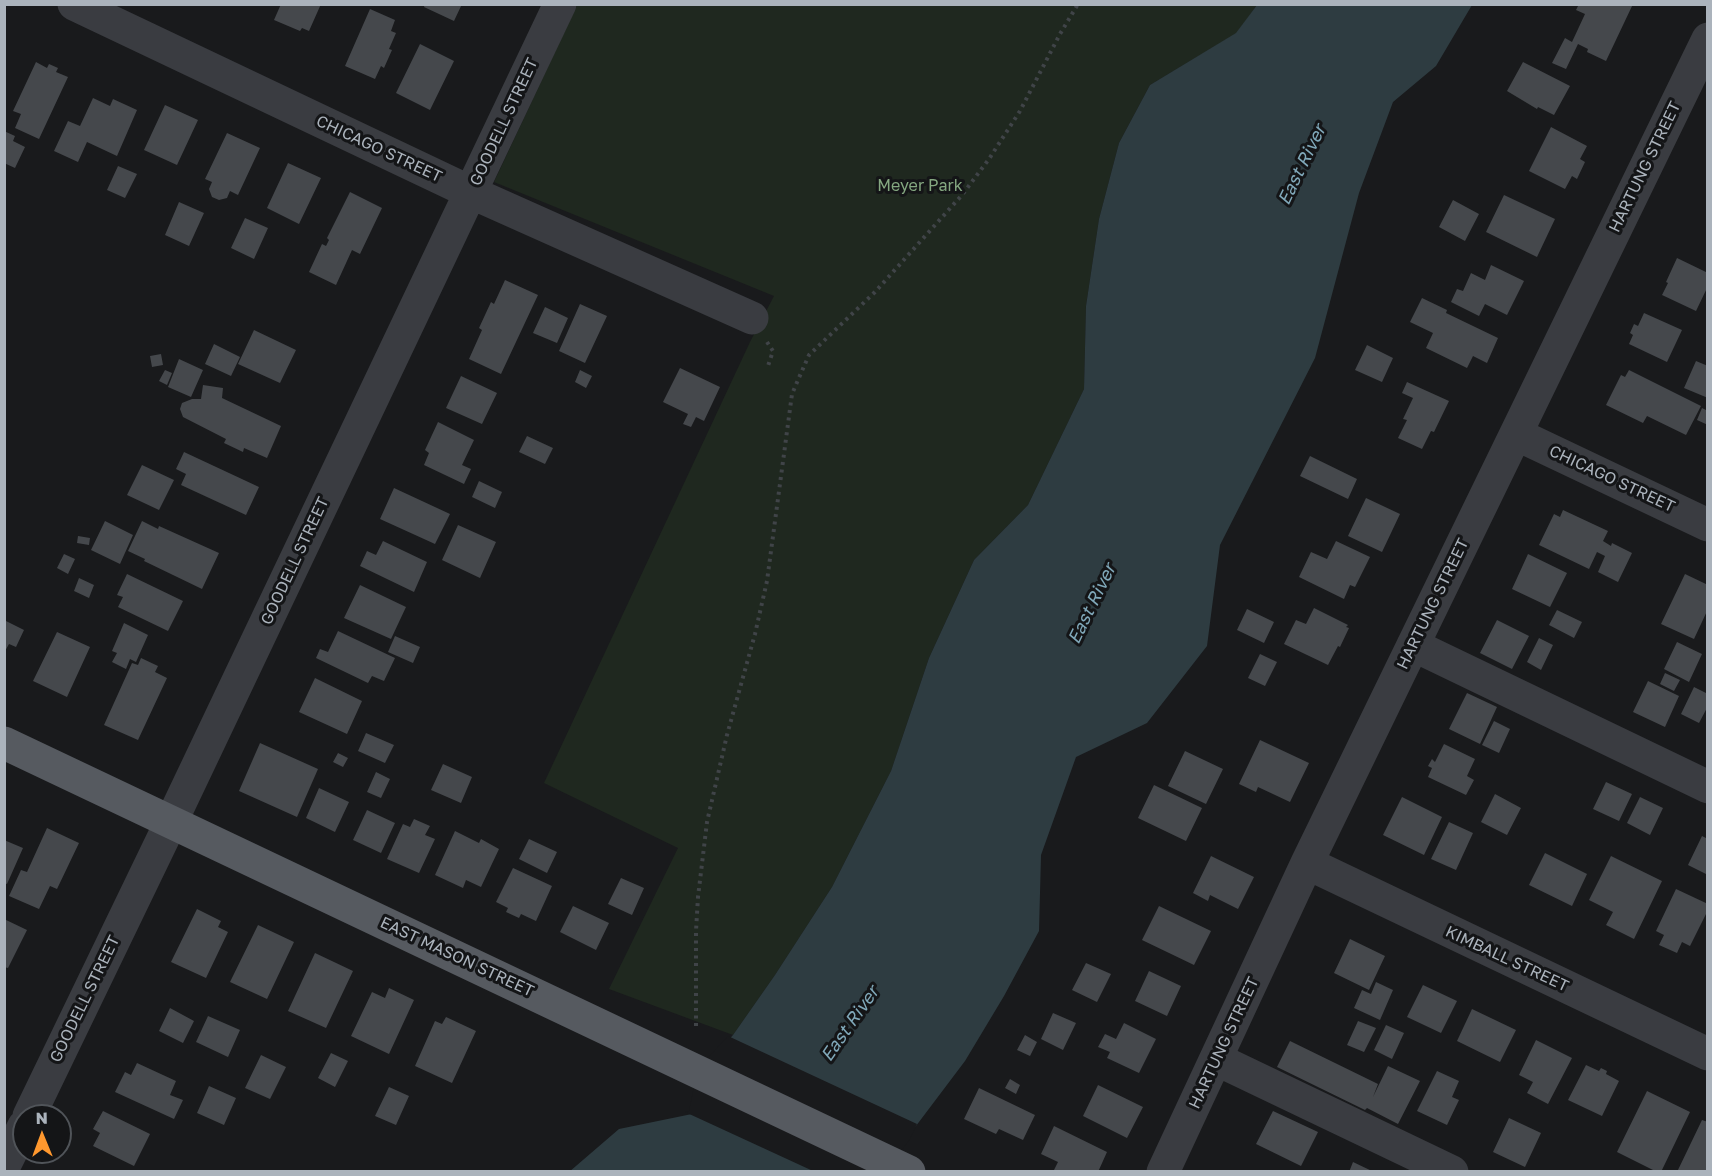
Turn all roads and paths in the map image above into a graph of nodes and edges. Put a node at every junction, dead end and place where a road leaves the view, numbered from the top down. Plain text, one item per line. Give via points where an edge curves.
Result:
1 (74, 4) edge
2 (560, 4) edge
3 (1078, 4) edge
4 (1707, 39) edge
5 (470, 192) junction
6 (752, 318) dead end
7 (1516, 434) junction
8 (1707, 525) edge
9 (1413, 645) junction
10 (4, 743) edge
11 (1707, 787) edge
12 (171, 822) junction
13 (1307, 863) junction
14 (696, 1026) dead end
15 (1707, 1054) edge
16 (1216, 1059) junction
17 (35, 1104) edge
18 (12, 1150) edge
19 (4, 1166) edge
20 (904, 1169) edge
21 (1163, 1172) edge
22 (1452, 1172) edge

1 - 5 street, CHICAGO STREET
2 - 5 street, GOODELL STREET
3 - 14 path via 989,159 875,292 809,355 792,394 767,581 707,822 696,931
4 - 7 street, HARTUNG STREET
5 - 6 street, CHICAGO STREET
5 - 12 street, GOODELL STREET
7 - 8 street, CHICAGO STREET
7 - 9 street, HARTUNG STREET
9 - 11 street
9 - 13 street, HARTUNG STREET
10 - 12 main road, EAST MASON STREET
12 - 17 street, GOODELL STREET
12 - 20 main road, EAST MASON STREET
13 - 15 street, KIMBALL STREET
13 - 16 street, HARTUNG STREET
16 - 21 street, HARTUNG STREET
16 - 22 street
18 - 19 street

